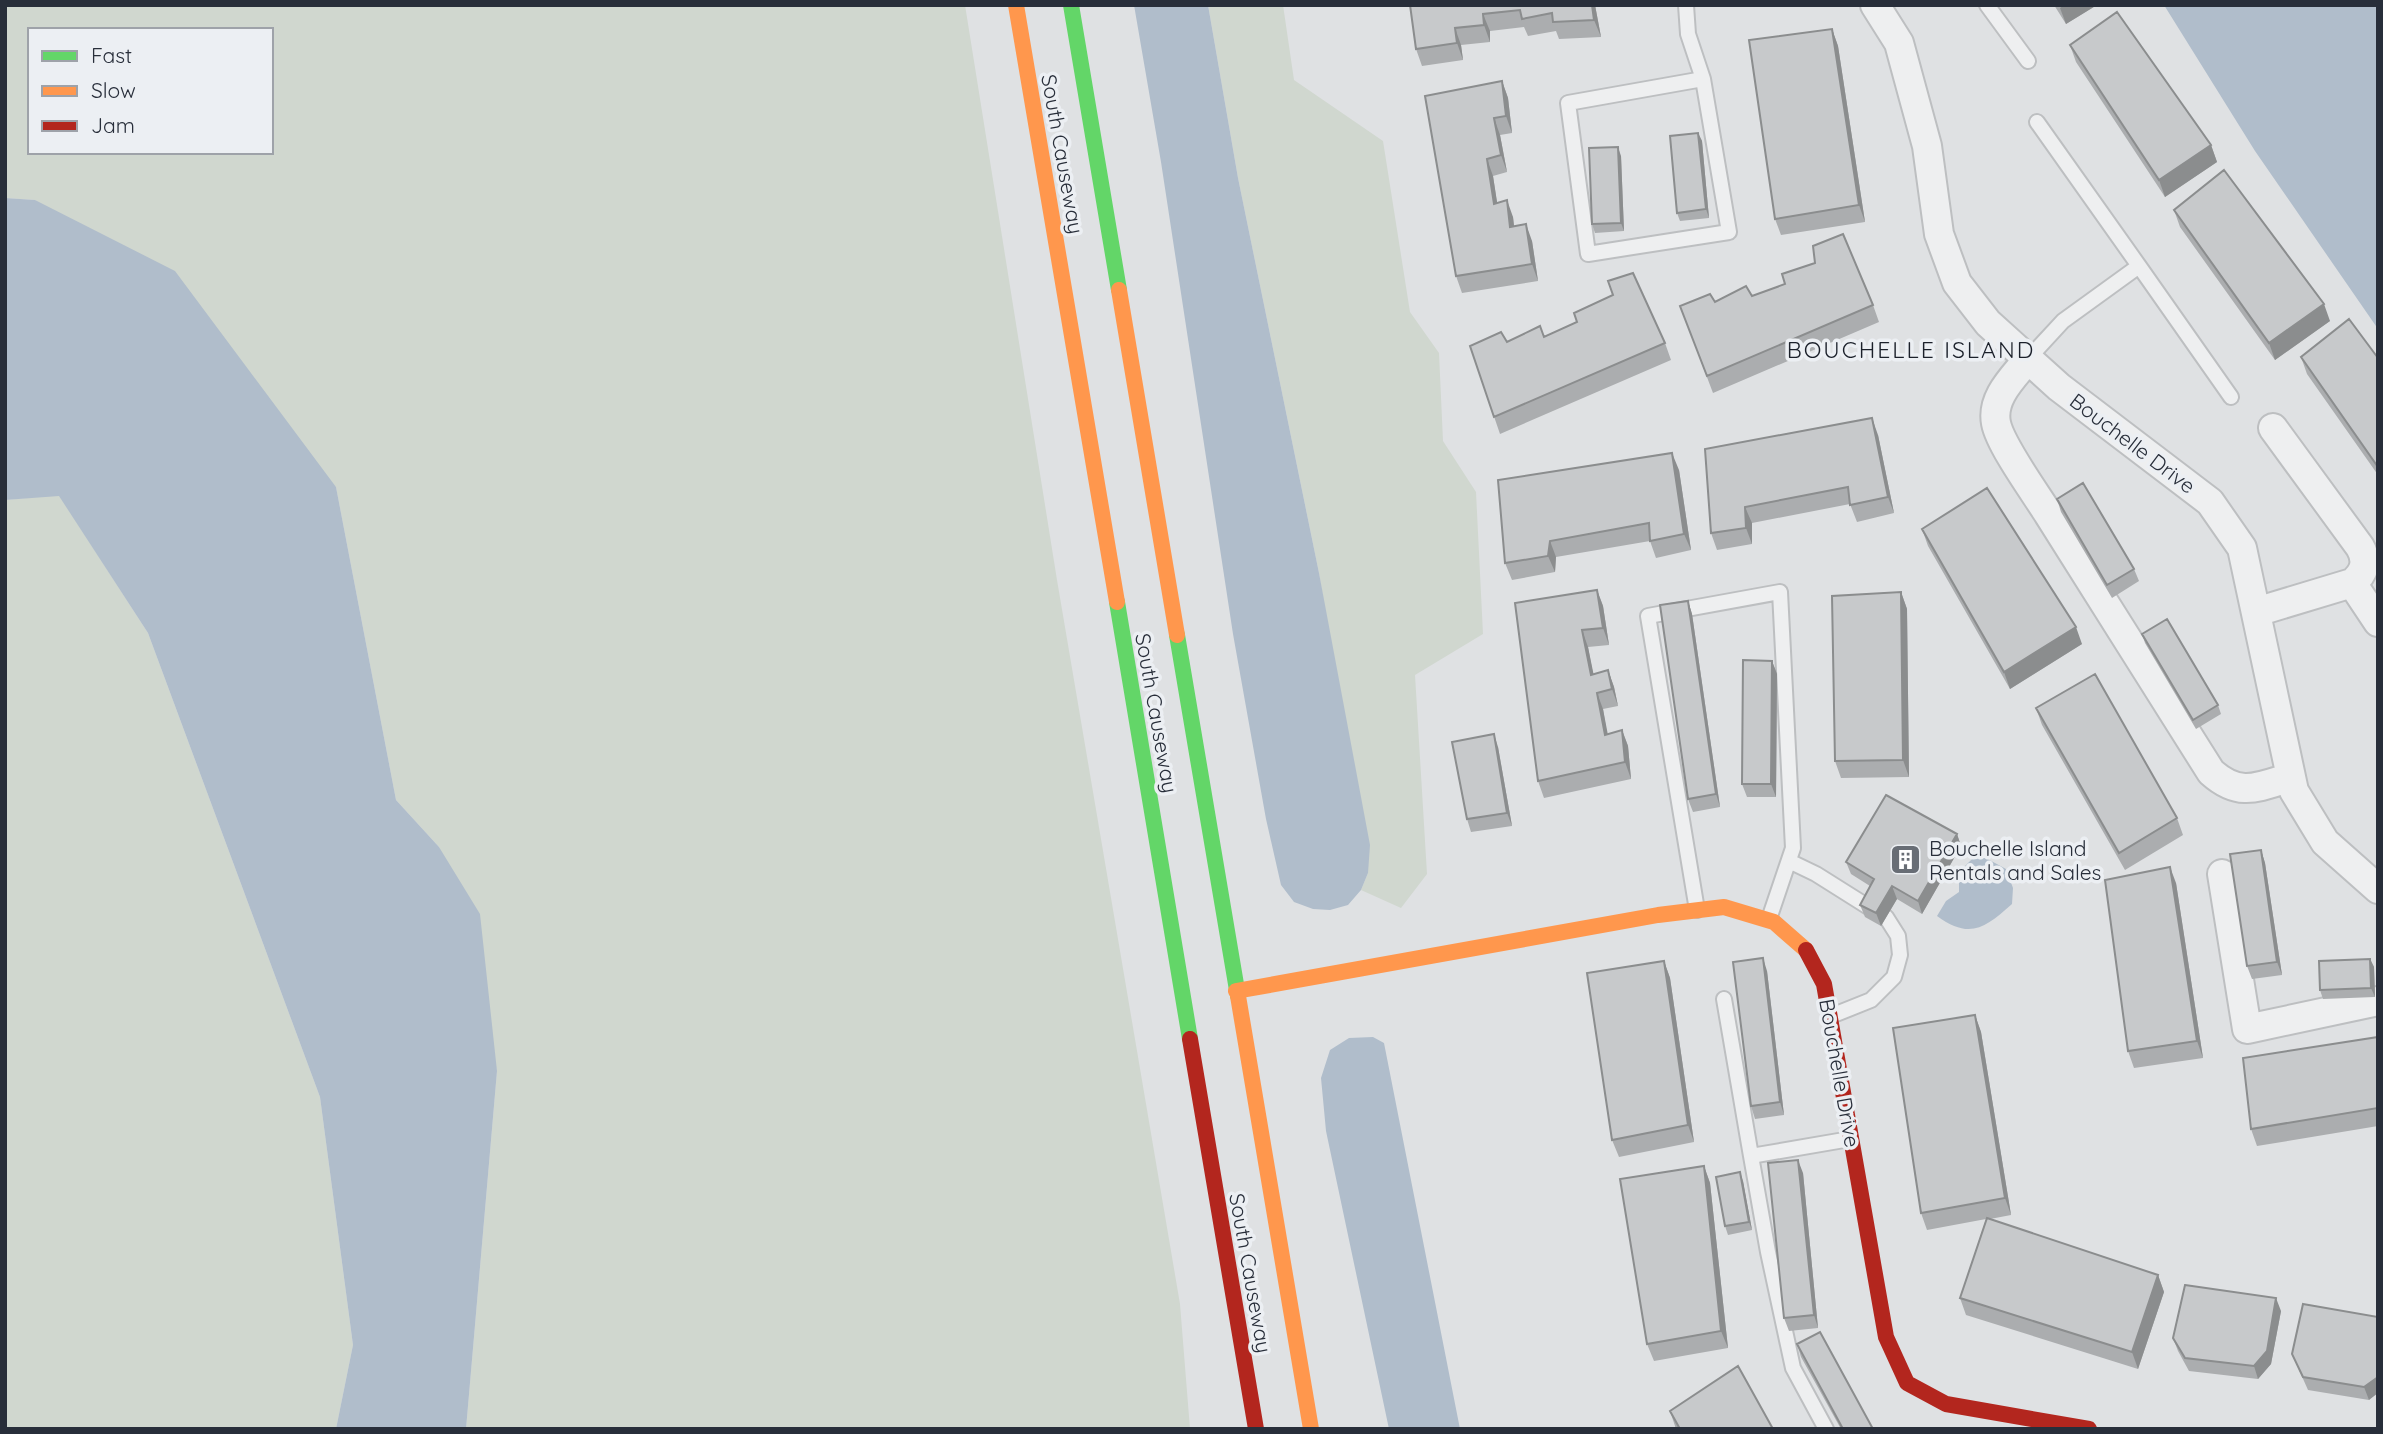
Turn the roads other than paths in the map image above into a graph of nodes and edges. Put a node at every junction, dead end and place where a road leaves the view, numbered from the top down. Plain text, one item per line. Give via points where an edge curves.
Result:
1 (1016, 5) edge
2 (1071, 5) edge
3 (1686, 5) edge
4 (1875, 5) edge
5 (1987, 5) edge
6 (2028, 61) dead end
7 (1703, 79) junction
8 (2037, 122) dead end
9 (2139, 266) junction
10 (2028, 359) junction
11 (2231, 397) dead end
12 (2273, 428) dead end
13 (2352, 583) junction
14 (2256, 612) junction
15 (2378, 622) edge
16 (1128, 666) junction
17 (1155, 729) dead end
18 (2291, 777) junction
19 (1788, 861) junction
20 (2222, 873) dead end
21 (2378, 889) edge
22 (1870, 908) edge
23 (1698, 910) junction
24 (1886, 917) edge
25 (1768, 920) junction
26 (1217, 974) dead end
27 (1236, 991) junction
28 (1724, 999) dead end
29 (2378, 1001) edge
30 (1227, 1013) dead end
31 (1830, 1017) junction
32 (1217, 1107) dead end
33 (1851, 1139) junction
34 (1751, 1156) junction
35 (1217, 1199) junction
36 (1256, 1429) edge
37 (1311, 1429) edge
38 (1826, 1429) edge
39 (2090, 1429) edge

1 - 16 main road, South Causeway
2 - 27 main road, South Causeway
3 - 7 lane via 1688,34
4 - 10 street, Bouchelle Drive via 1899,43 1927,146 1939,234 1957,283 1988,323
5 - 6 lane
7 - 7 lane via 1568,103 1588,254 1729,232
8 - 9 lane
9 - 10 lane via 2063,321
9 - 11 lane
10 - 14 street, Bouchelle Drive via 2210,502 2242,548
10 - 18 street via 2000,395 1996,409 2001,437 2027,480 2211,772 2236,789 2253,789
12 - 13 street via 2363,552 2362,571
13 - 14 street
13 - 15 street
14 - 18 street, Bouchelle Drive
16 - 17 main road
16 - 35 main road, South Causeway
18 - 21 street, Bouchelle Drive via 2294,791 2325,842
19 - 22 lane
19 - 23 lane via 1793,848 1780,592 1648,616
19 - 25 lane
20 - 29 street via 2247,1029
23 - 25 main road, Bouchelle Drive via 1724,907
23 - 27 main road, Bouchelle Drive
24 - 31 lane via 1898,936 1900,955 1894,977 1871,1000
25 - 31 main road, Bouchelle Drive via 1807,950 1825,984
26 - 27 main road
27 - 30 main road
27 - 37 main road, South Causeway
28 - 34 lane
31 - 33 main road, Bouchelle Drive
32 - 35 main road
33 - 34 lane
33 - 39 main road, Bouchelle Drive via 1886,1337 1907,1383 1946,1404
34 - 38 lane via 1793,1368
35 - 36 main road, South Causeway

